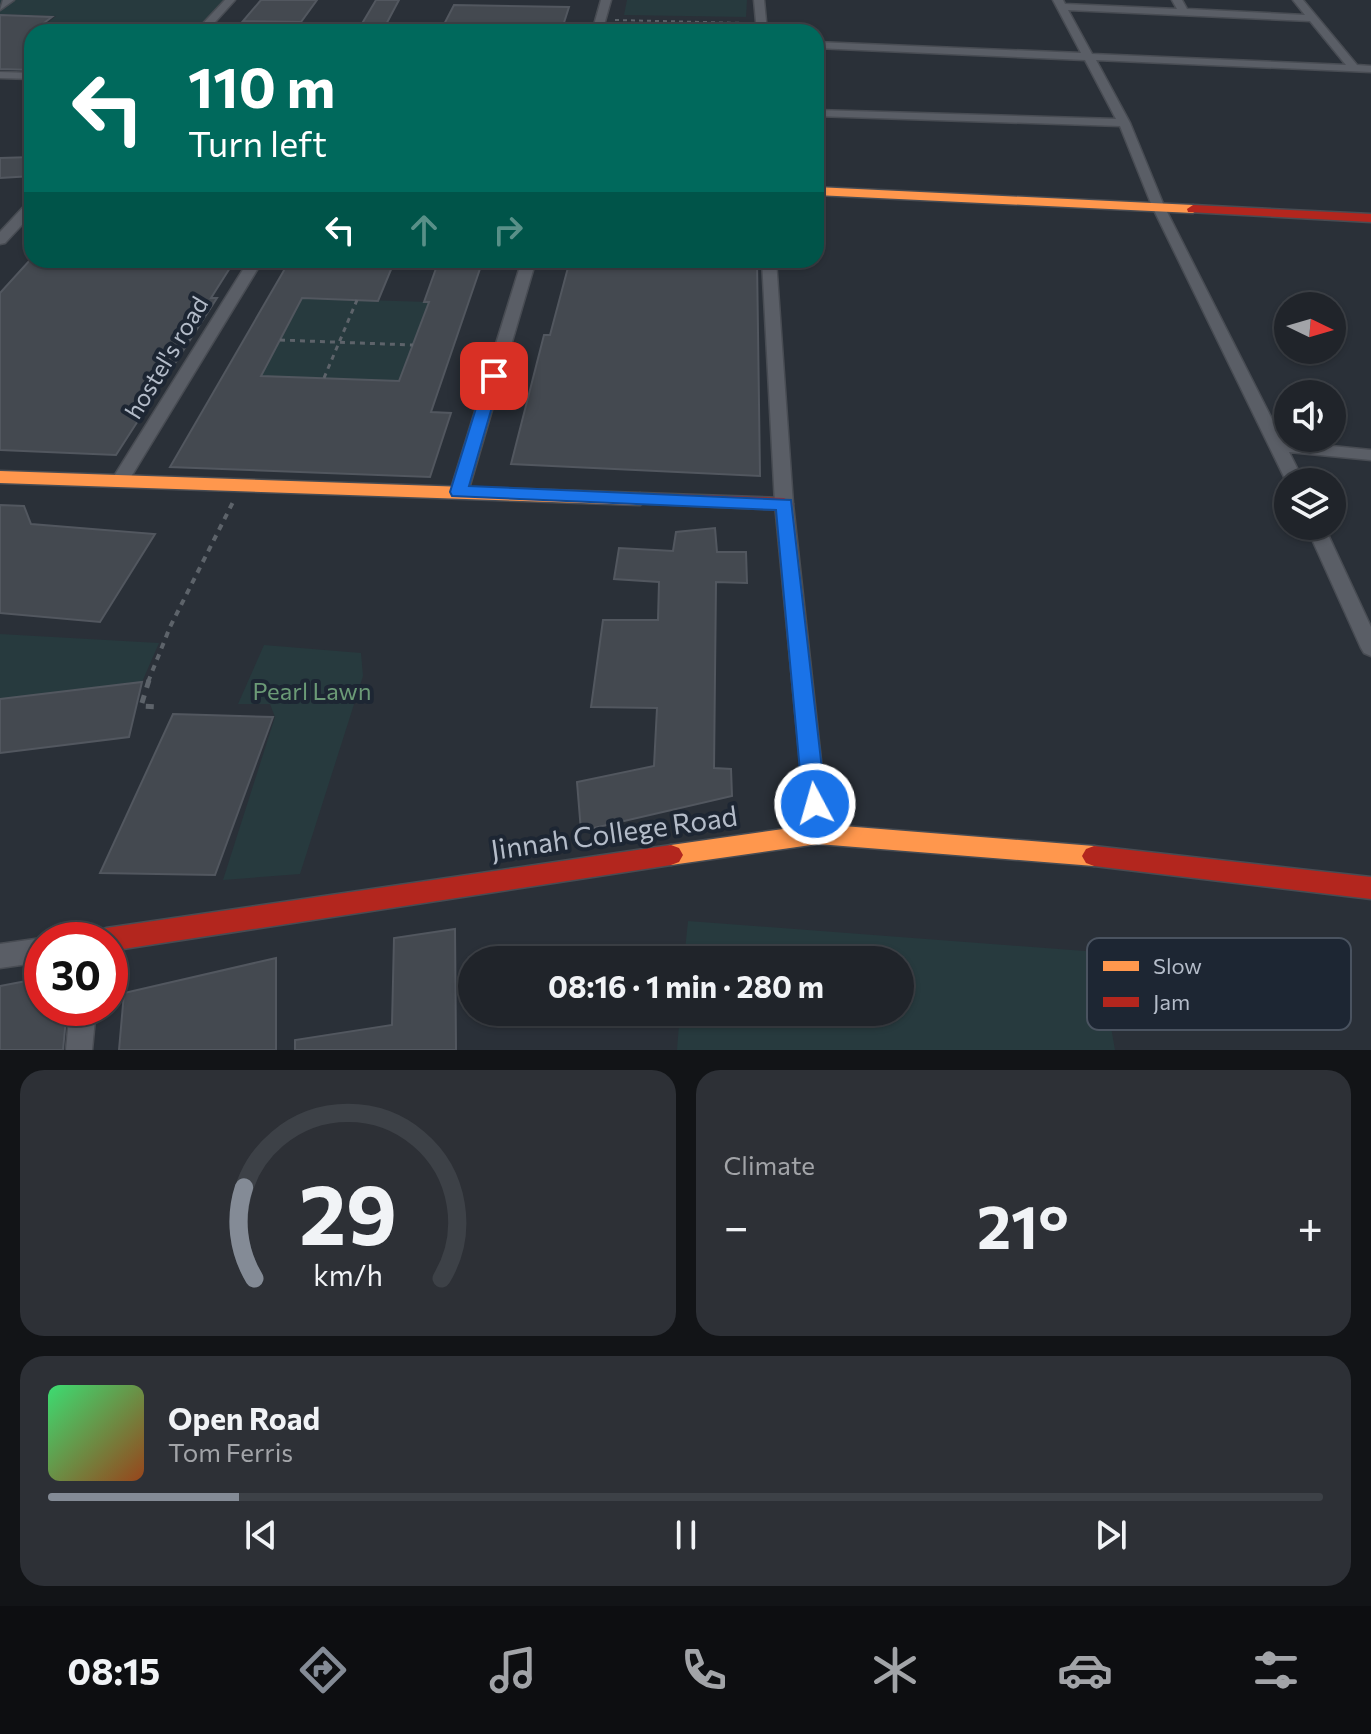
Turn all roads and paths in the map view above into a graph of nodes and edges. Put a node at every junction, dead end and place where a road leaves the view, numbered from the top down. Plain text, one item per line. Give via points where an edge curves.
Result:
1 (9, 0) edge
2 (230, 0) edge
3 (606, 0) edge
4 (759, 0) edge
5 (1177, 0) edge
6 (1298, 0) edge
7 (1060, 3) edge
8 (0, 7) edge
9 (1184, 12) junction
10 (1312, 18) junction
11 (601, 20) junction
12 (208, 24) edge
13 (600, 24) edge
14 (681, 24) edge
15 (761, 24) edge
16 (824, 45) edge
17 (1086, 55) junction
18 (1354, 68) junction
19 (1371, 69) edge
20 (0, 75) edge
21 (24, 76) edge
22 (824, 113) edge
23 (1124, 123) junction
24 (824, 191) edge
25 (1158, 206) junction
26 (24, 214) edge
27 (1371, 218) edge
28 (0, 240) edge
29 (251, 268) edge
30 (527, 268) edge
31 (769, 268) edge
32 (357, 300) dead end
33 (280, 340) dead end
34 (339, 342) junction
35 (413, 345) dead end
36 (324, 378) dead end
37 (1274, 436) edge
38 (1340, 452) edge
39 (1371, 455) edge
40 (0, 477) edge
41 (120, 481) junction
42 (242, 485) junction
43 (459, 492) junction
44 (784, 504) junction
45 (1321, 540) edge
46 (1371, 648) edge
47 (158, 707) dead end
48 (818, 834) junction
49 (1371, 888) edge
50 (128, 937) edge
51 (24, 953) edge
52 (0, 956) edge
53 (81, 1026) edge
54 (79, 1050) edge

1 - 8 street
2 - 12 street
3 - 11 street
4 - 15 street
5 - 9 street
6 - 10 street
7 - 9 street
7 - 17 street
9 - 10 street
10 - 18 street
11 - 13 street
11 - 14 path
16 - 17 street
17 - 18 street
17 - 23 street
18 - 19 street
20 - 21 street
22 - 23 street
23 - 25 street
24 - 25 street
25 - 27 street
25 - 37 street
26 - 28 street
29 - 41 street, hostel's road
30 - 43 street
31 - 44 street
32 - 34 path
33 - 34 path
34 - 35 path
34 - 36 path
38 - 39 street
40 - 41 street
41 - 42 street
42 - 43 street
42 - 47 path via 147,684 141,706
43 - 44 street
44 - 48 street
45 - 46 street
48 - 49 street, Jinnah College Road via 1141,860
48 - 50 street, Jinnah College Road
51 - 52 street
53 - 54 street

